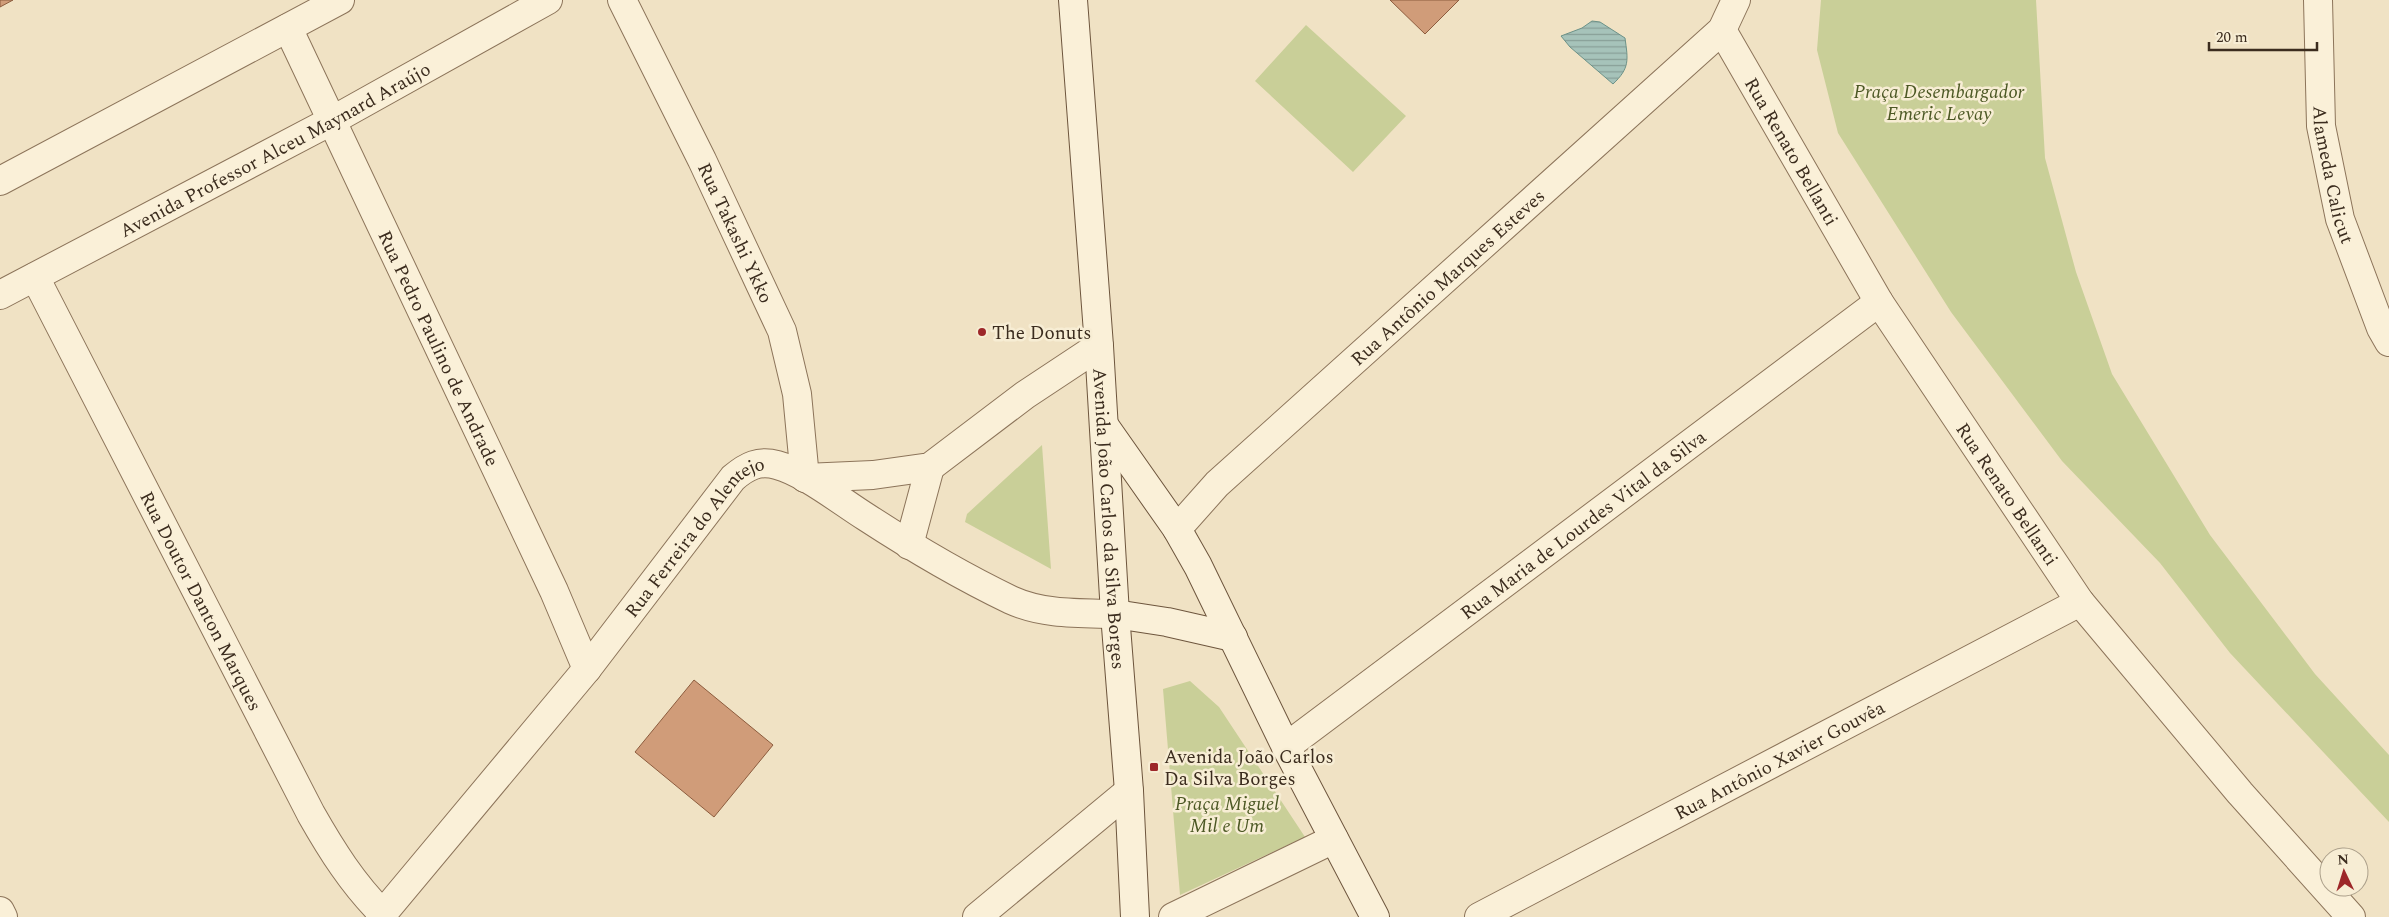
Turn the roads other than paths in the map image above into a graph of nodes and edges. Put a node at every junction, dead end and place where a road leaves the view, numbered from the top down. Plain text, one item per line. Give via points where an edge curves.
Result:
1 (340, 0) edge
2 (548, 0) edge
3 (622, 0) edge
4 (1073, 0) edge
5 (1736, 0) edge
6 (2318, 0) edge
7 (288, 28) junction
8 (1722, 30) junction
9 (333, 120) junction
10 (0, 181) edge
11 (35, 277) junction
12 (0, 295) edge
13 (1879, 302) junction
14 (2389, 342) edge
15 (1099, 346) junction
16 (1104, 425) junction
17 (930, 467) junction
18 (805, 478) junction
19 (1177, 529) junction
20 (908, 545) junction
21 (2080, 602) junction
22 (1115, 614) junction
23 (1233, 637) junction
24 (587, 669) junction
25 (1286, 747) junction
26 (1129, 791) junction
27 (1334, 839) junction
28 (0, 911) edge
29 (381, 915) edge
30 (3, 917) edge
31 (977, 917) edge
32 (1135, 917) edge
33 (1174, 917) edge
34 (1375, 917) edge
35 (1479, 917) edge
36 (2351, 917) edge

1 - 7 street
2 - 9 street, Avenida Professor Alceu Maynard Araújo
3 - 18 street, Rua Takashi Ykko via 782,331 797,394
4 - 15 street, Avenida João Carlos da Silva Borges
5 - 8 street
6 - 14 street, Alameda Calicut via 2321,126 2340,219 2380,328
7 - 9 street, Rua Pedro Paulino de Andrade
7 - 10 street
8 - 13 street, Rua Renato Bellanti
8 - 19 street, Rua Antônio Marques Esteves via 1217,484
9 - 11 street, Avenida Professor Alceu Maynard Araújo
9 - 24 street, Rua Pedro Paulino de Andrade via 554,591
11 - 12 street, Avenida Professor Alceu Maynard Araújo
11 - 29 street, Rua Doutor Danton Marques via 311,814 344,868
13 - 21 street, Rua Renato Bellanti
13 - 25 street, Rua Maria de Lourdes Vital da Silva
15 - 16 street, Avenida João Carlos da Silva Borges
15 - 17 street via 1025,395
16 - 19 street
16 - 22 street, Avenida João Carlos da Silva Borges
17 - 18 street via 873,475
17 - 20 street
18 - 20 street, Rua Ferreira do Alentejo
18 - 24 street, Rua Ferreira do Alentejo via 779,465 761,463 746,467 733,478
19 - 23 street
20 - 22 street, Rua Ferreira do Alentejo via 1012,601 1044,612
21 - 35 street, Rua Antônio Xavier Gouvêa
21 - 36 street, Rua Renato Bellanti via 2240,793
22 - 23 street, Rua Ferreira do Alentejo
22 - 26 street, Avenida João Carlos da Silva Borges
23 - 25 street
24 - 29 street, Rua Ferreira do Alentejo
25 - 27 street
26 - 31 street
26 - 32 street, Avenida João Carlos da Silva Borges
27 - 33 street
27 - 34 street
28 - 30 street

